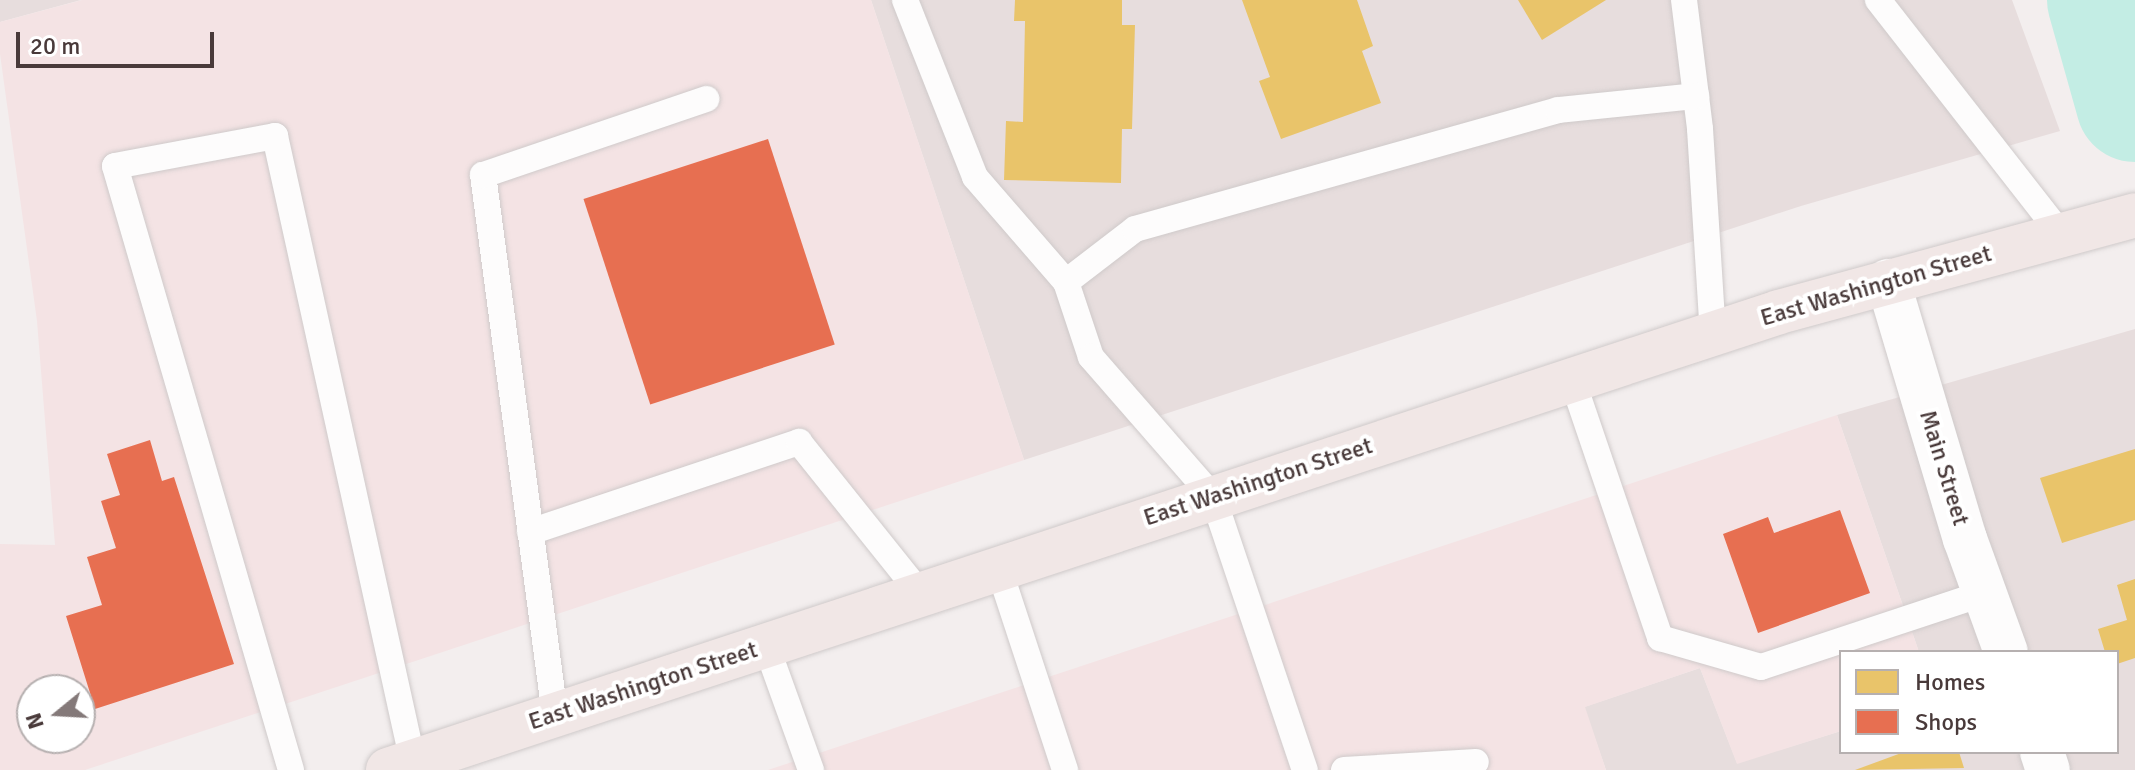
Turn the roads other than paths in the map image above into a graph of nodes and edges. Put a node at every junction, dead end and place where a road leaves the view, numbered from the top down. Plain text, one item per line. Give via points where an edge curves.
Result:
1 (905, 0) edge
2 (1684, 0) edge
3 (1878, 0) edge
4 (1696, 96) junction
5 (706, 99) dead end
6 (2135, 215) edge
7 (2075, 229) junction
8 (1888, 281) junction
9 (1066, 282) junction
10 (1713, 333) junction
11 (1572, 379) junction
12 (1213, 497) junction
13 (530, 532) junction
14 (998, 566) junction
15 (920, 593) junction
16 (1985, 593) junction
17 (766, 645) junction
18 (2005, 650) edge
19 (555, 715) junction
20 (1476, 762) dead end
21 (427, 763) edge
22 (291, 770) edge
23 (811, 770) edge
24 (1065, 770) edge
25 (1305, 770) edge
26 (1344, 770) edge

1 - 9 lane via 975,177
2 - 4 lane
3 - 7 lane
4 - 9 lane via 1558,110 1135,229
4 - 10 lane
5 - 13 lane via 483,175
6 - 7 main road, East Washington Street
7 - 8 main road, East Washington Street
8 - 10 main road, East Washington Street
8 - 16 street, Main Street
9 - 12 lane via 1091,357
10 - 11 main road, East Washington Street
11 - 12 main road, East Washington Street
11 - 16 lane via 1660,638 1761,667
12 - 14 main road, East Washington Street
12 - 25 lane
13 - 15 lane via 799,442
13 - 19 lane
14 - 15 main road, East Washington Street
14 - 24 lane
15 - 17 main road, East Washington Street
16 - 18 street, Main Street
17 - 19 main road, East Washington Street
17 - 23 lane
19 - 21 main road, East Washington Street
20 - 26 lane
21 - 22 lane via 275,136 115,166

